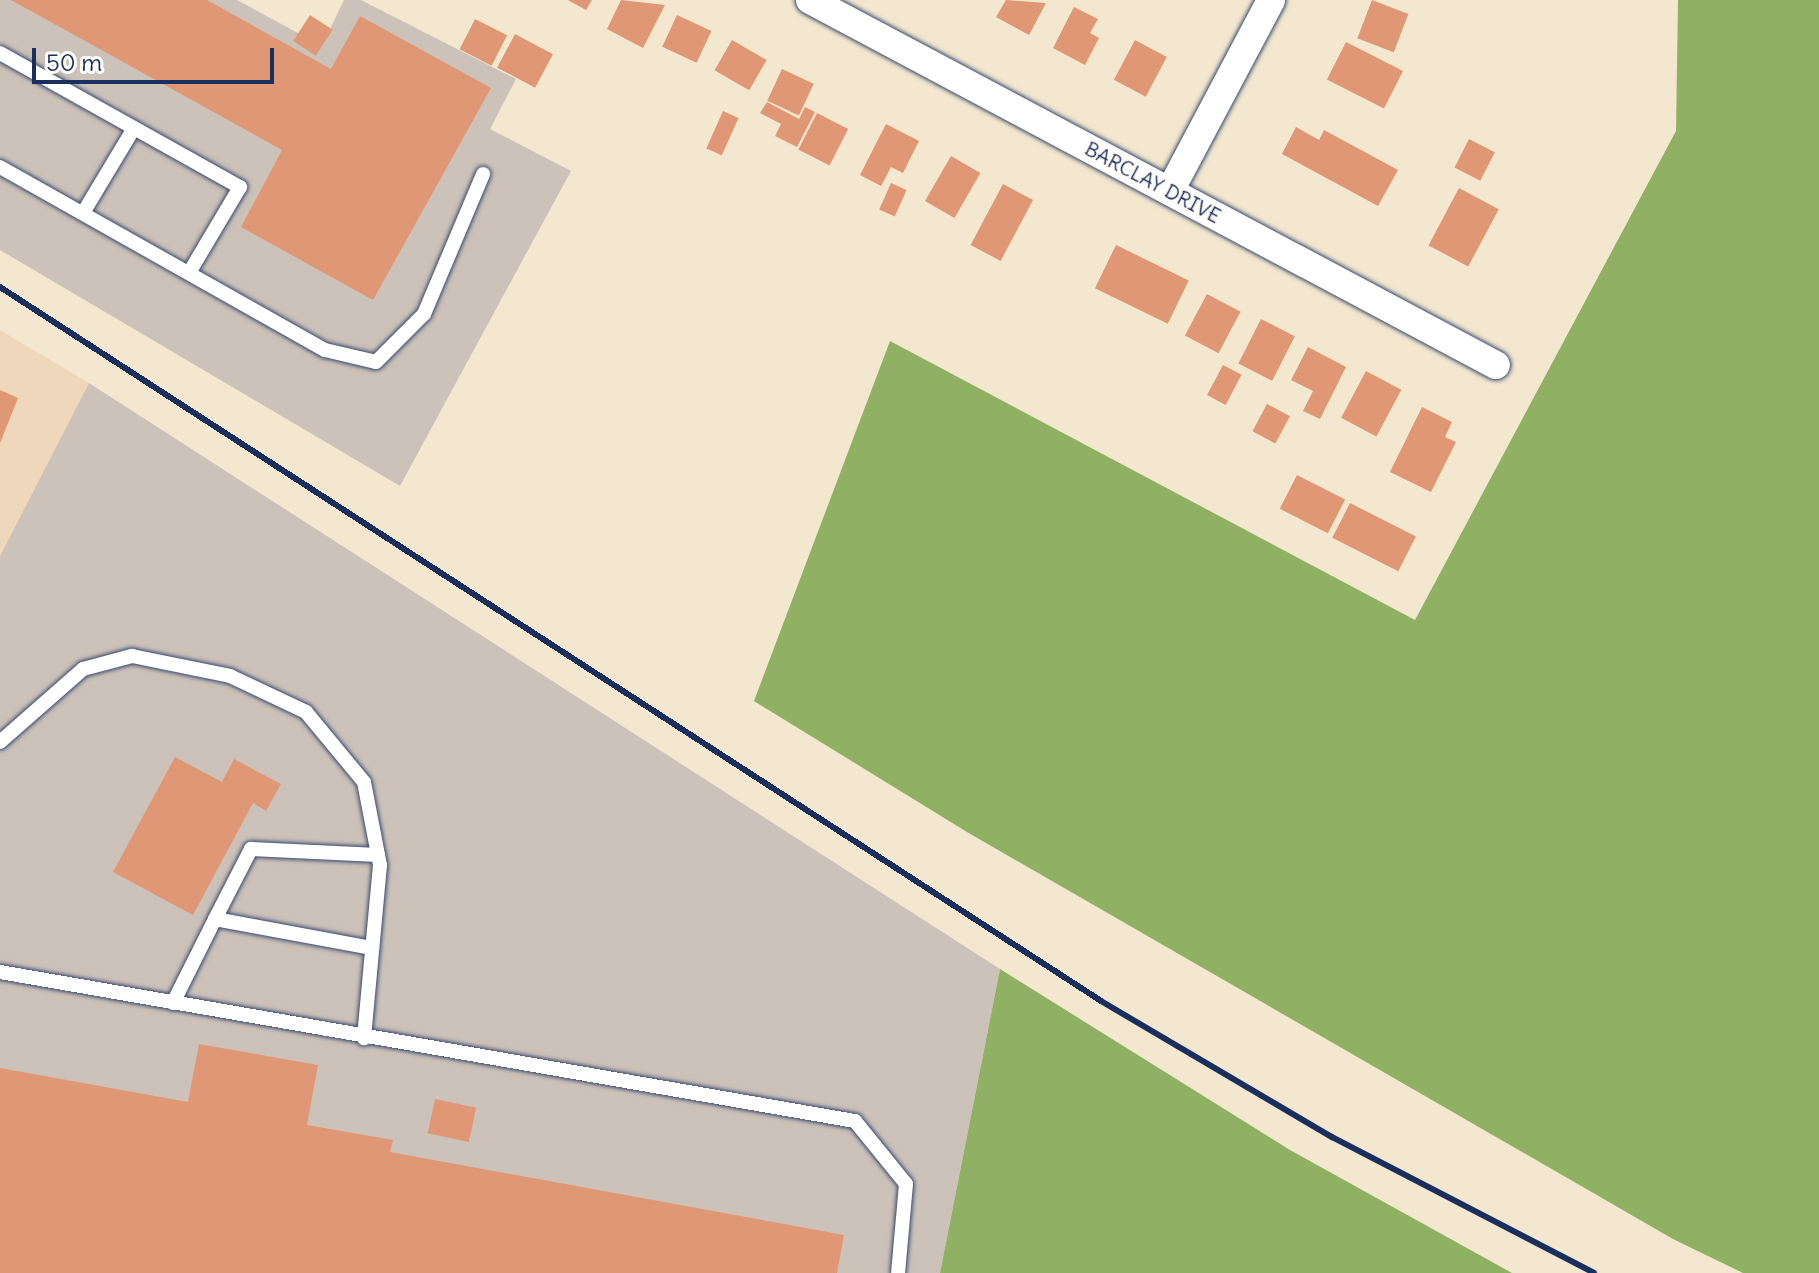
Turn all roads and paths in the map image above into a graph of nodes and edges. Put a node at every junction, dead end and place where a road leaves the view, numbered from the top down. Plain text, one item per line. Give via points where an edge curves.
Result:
1 (810, 0) edge
2 (1271, 0) edge
3 (0, 53) edge
4 (134, 128) junction
5 (0, 167) edge
6 (483, 174) dead end
7 (1170, 191) junction
8 (83, 213) junction
9 (189, 273) junction
10 (1496, 365) dead end
11 (0, 742) edge
12 (378, 855) junction
13 (215, 919) junction
14 (372, 948) junction
15 (0, 972) edge
16 (173, 1003) junction
17 (364, 1038) junction
18 (898, 1273) edge

1 - 7 street, BARCLAY DRIVE
2 - 7 street
3 - 4 lane
4 - 8 lane
4 - 9 lane via 240,187
5 - 8 lane
6 - 9 lane via 424,314 376,362 325,350
7 - 10 street, BARCLAY DRIVE
8 - 9 lane
11 - 12 lane via 83,669 107,662 132,656 230,676 316,724 364,782
12 - 13 lane via 251,849
12 - 14 lane
13 - 14 lane
13 - 16 lane
14 - 17 lane
15 - 16 lane
16 - 17 lane
17 - 18 lane via 855,1121 906,1184

